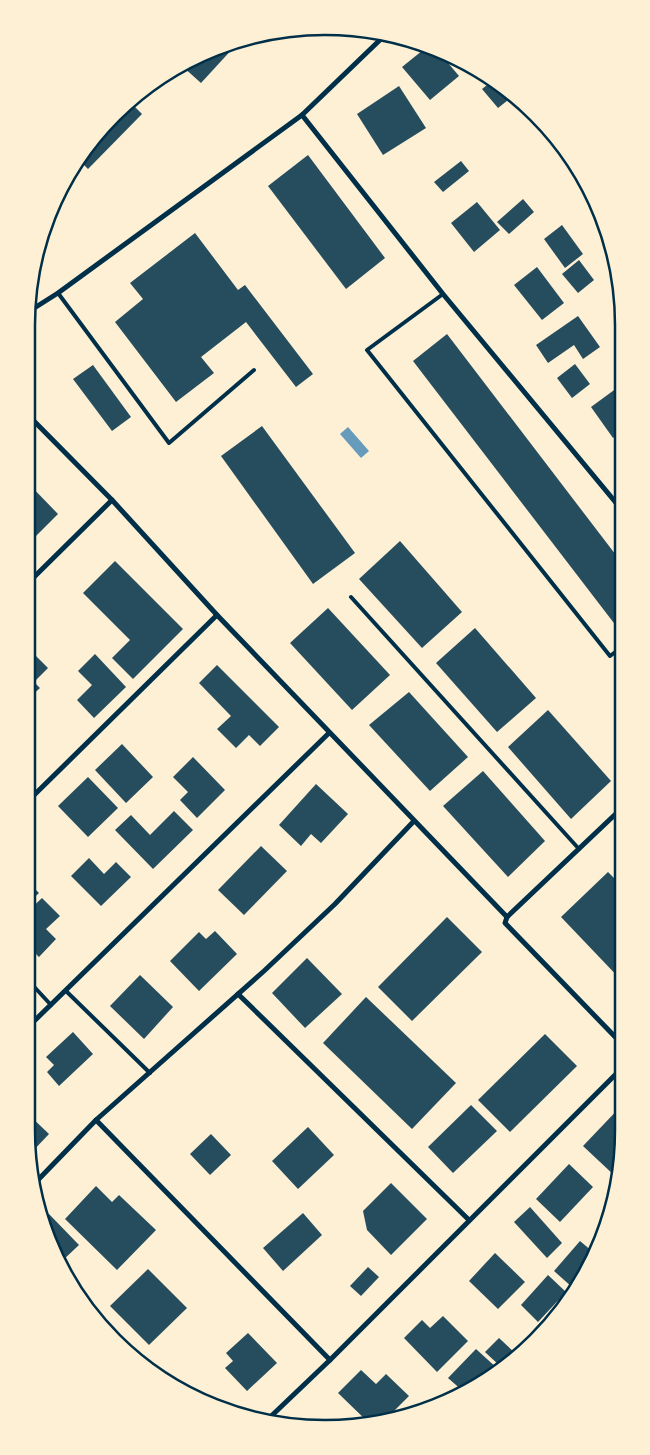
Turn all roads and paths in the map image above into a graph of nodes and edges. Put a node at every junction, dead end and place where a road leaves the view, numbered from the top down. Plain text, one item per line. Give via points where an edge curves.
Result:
1 (379, 40) edge
2 (302, 115) junction
3 (58, 292) junction
4 (443, 294) junction
5 (36, 307) edge
6 (254, 370) dead end
7 (35, 422) edge
8 (112, 500) junction
9 (615, 502) edge
10 (35, 576) edge
11 (350, 597) dead end
12 (217, 615) junction
13 (615, 652) edge
14 (329, 732) junction
15 (35, 794) edge
16 (615, 815) edge
17 (414, 821) junction
18 (579, 849) junction
19 (507, 917) junction
20 (35, 988) edge
21 (66, 991) junction
22 (238, 994) junction
23 (51, 1005) junction
24 (35, 1020) edge
25 (615, 1036) edge
26 (150, 1073) junction
27 (615, 1075) edge
28 (96, 1120) junction
29 (39, 1179) edge
30 (469, 1220) junction
31 (330, 1360) junction
32 (272, 1415) edge

1 - 2 street
2 - 3 street
2 - 4 street
3 - 5 street
3 - 6 lane via 169,443
4 - 9 street
4 - 13 lane via 367,350 610,656
7 - 8 street
8 - 10 street
8 - 12 street
11 - 18 lane
12 - 14 street
12 - 15 street
14 - 17 street
14 - 21 street
16 - 18 street
17 - 19 street
17 - 22 street via 335,904
18 - 19 street
19 - 25 street via 505,923
20 - 23 lane
21 - 23 street
21 - 26 lane
22 - 26 street
22 - 30 street
23 - 24 street
26 - 28 street
27 - 30 street
28 - 29 street
28 - 31 street
30 - 31 street
31 - 32 street

